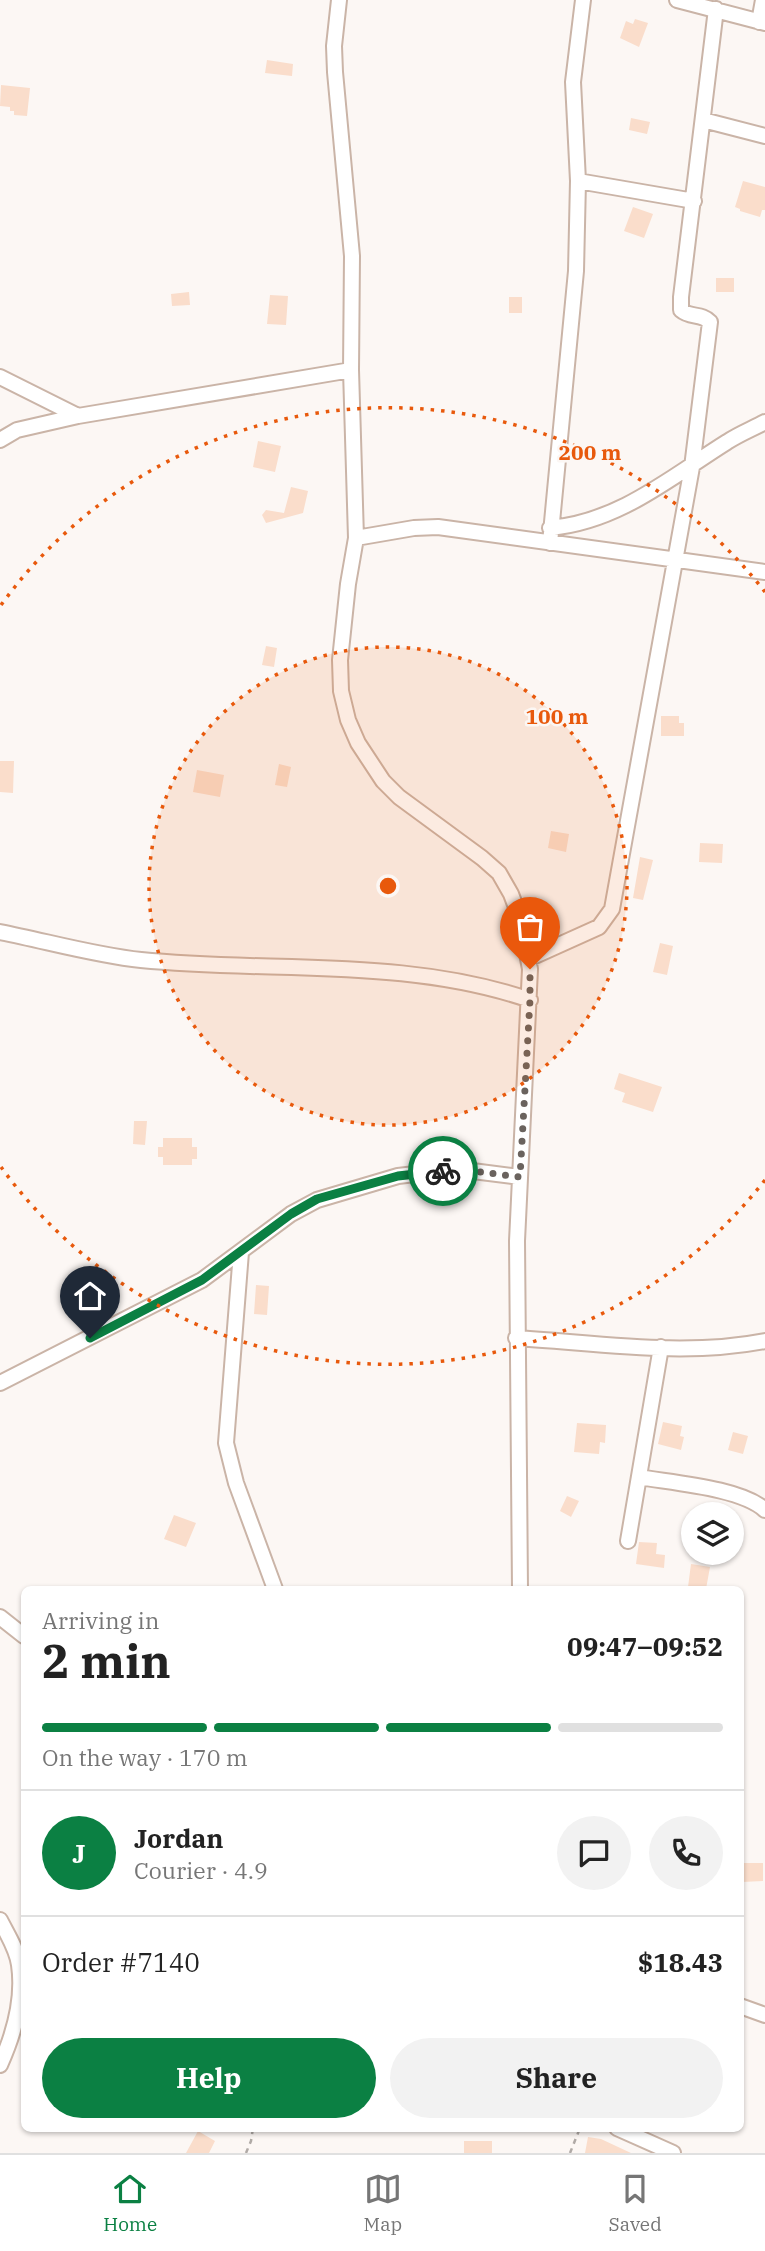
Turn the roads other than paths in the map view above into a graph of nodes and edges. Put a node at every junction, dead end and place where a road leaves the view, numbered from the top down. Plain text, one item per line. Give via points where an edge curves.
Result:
1 (338, 0) edge
2 (583, 0) edge
3 (677, 0) edge
4 (762, 0) edge
5 (716, 9) junction
6 (762, 22) edge
7 (703, 120) junction
8 (765, 136) edge
9 (578, 181) junction
10 (694, 201) junction
11 (351, 370) junction
12 (0, 377) edge
13 (78, 416) junction
14 (765, 422) edge
15 (0, 440) edge
16 (692, 467) junction
17 (550, 528) junction
18 (356, 538) junction
19 (550, 543) junction
20 (674, 559) junction
21 (765, 572) edge
22 (0, 932) edge
23 (528, 959) junction
24 (530, 1000) junction
25 (520, 1177) junction
26 (241, 1252) junction
27 (516, 1338) junction
28 (765, 1341) edge
29 (661, 1347) junction
30 (0, 1383) edge
31 (639, 1477) junction
32 (765, 1510) edge
33 (628, 1541) dead end
34 (274, 1586) edge
35 (520, 1586) edge
36 (0, 1617) edge
37 (21, 1634) edge
38 (0, 1920) edge
39 (744, 2007) edge
40 (765, 2015) edge
41 (0, 2065) edge
42 (626, 2132) edge
43 (673, 2153) edge

1 - 11 street via 334,46 352,256
2 - 9 street via 573,82
3 - 5 street
4 - 6 street
5 - 6 street
5 - 7 street
7 - 8 street
7 - 10 street
9 - 10 street
9 - 17 street via 573,320
10 - 16 street via 681,310 710,322
11 - 13 street
11 - 18 street
12 - 13 street
13 - 15 street via 18,430
14 - 16 street
16 - 17 street via 601,517
16 - 20 street
17 - 19 street
18 - 19 street via 438,527
18 - 23 street via 340,660 341,691 353,732 371,764 399,797 499,873 512,894
19 - 20 street
20 - 21 street
20 - 23 street via 612,909 599,927
22 - 24 street via 140,960 413,974 487,986
23 - 24 street
24 - 25 street
25 - 26 street via 457,1169 398,1176 317,1199
25 - 27 street
26 - 30 street via 202,1280
26 - 34 street via 226,1443
27 - 29 street
27 - 35 street
28 - 29 street via 735,1347
29 - 31 street
31 - 32 street via 736,1494
31 - 33 street
36 - 37 street
38 - 41 street via 19,1964 20,1989 18,2014
39 - 40 street
42 - 43 street

